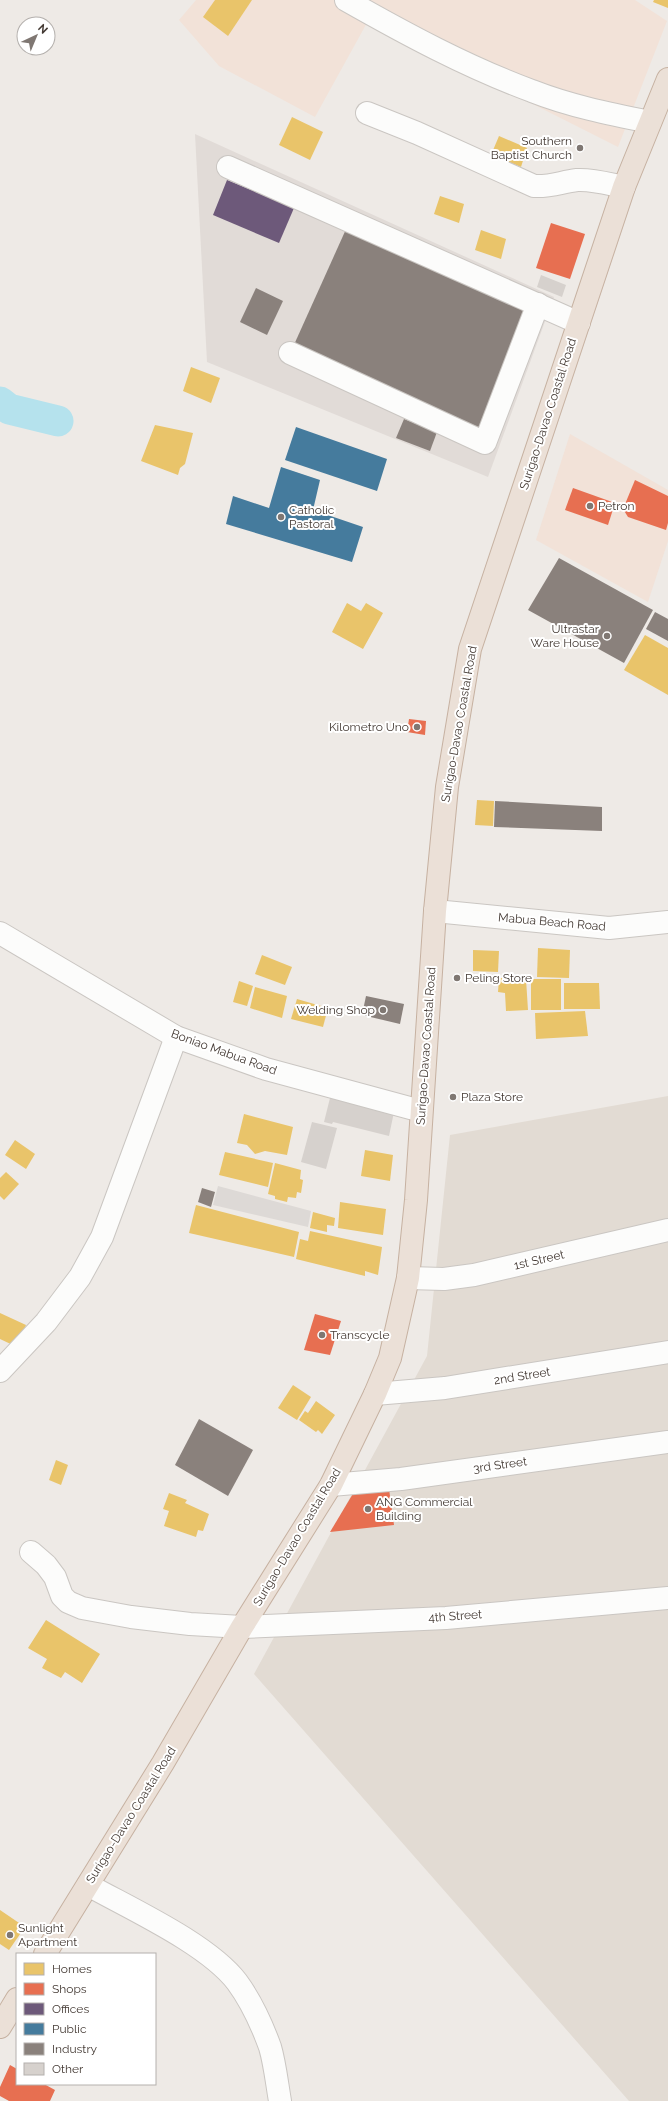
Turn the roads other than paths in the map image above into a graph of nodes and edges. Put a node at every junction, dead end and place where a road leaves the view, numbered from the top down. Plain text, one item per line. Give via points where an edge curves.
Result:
1 (346, 0) edge
2 (668, 79) edge
3 (367, 113) dead end
4 (650, 122) junction
5 (228, 166) dead end
6 (624, 187) junction
7 (538, 304) junction
8 (579, 323) junction
9 (290, 353) dead end
10 (435, 911) junction
11 (667, 923) edge
12 (0, 933) edge
13 (176, 1037) junction
14 (421, 1111) junction
15 (668, 1230) edge
16 (408, 1278) junction
17 (668, 1352) edge
18 (0, 1371) edge
19 (376, 1394) junction
20 (668, 1442) edge
21 (331, 1485) junction
22 (31, 1552) dead end
23 (668, 1598) edge
24 (242, 1627) junction
25 (88, 1885) junction
26 (46, 1953) edge
27 (16, 2001) edge
28 (0, 2027) edge
29 (280, 2101) edge

1 - 4 street via 467,64 533,92 593,110
2 - 4 highway, Surigao-Davao Coastal Road
3 - 6 street via 534,186 548,187 576,180 588,180
4 - 6 highway, Surigao-Davao Coastal Road
5 - 7 street
6 - 8 highway, Surigao-Davao Coastal Road
7 - 8 street
7 - 9 street via 485,443
8 - 10 highway, Surigao-Davao Coastal Road via 470,649 447,787
10 - 11 street, Mabua Beach Road via 609,928
10 - 14 highway, Surigao-Davao Coastal Road
12 - 13 street, Boniao Mabua Road
13 - 14 street, Boniao Mabua Road via 266,1069
13 - 18 street via 102,1237 80,1277 46,1322
14 - 16 highway, Surigao-Davao Coastal Road
15 - 16 street, 1st Street via 474,1275 444,1279
16 - 19 highway, Surigao-Davao Coastal Road via 390,1358
17 - 19 street, 2nd Street via 445,1388
19 - 21 highway, Surigao-Davao Coastal Road
20 - 21 street, 3rd Street via 401,1479
21 - 24 highway, Surigao-Davao Coastal Road
22 - 24 street, 4th Street via 55,1577 62,1596 68,1602 82,1608 190,1624
23 - 24 street, 4th Street via 446,1618
24 - 25 highway, Surigao-Davao Coastal Road
25 - 26 highway, Surigao-Davao Coastal Road
25 - 29 street via 176,1934 214,1959 237,1982 253,2007 270,2048
27 - 28 highway

